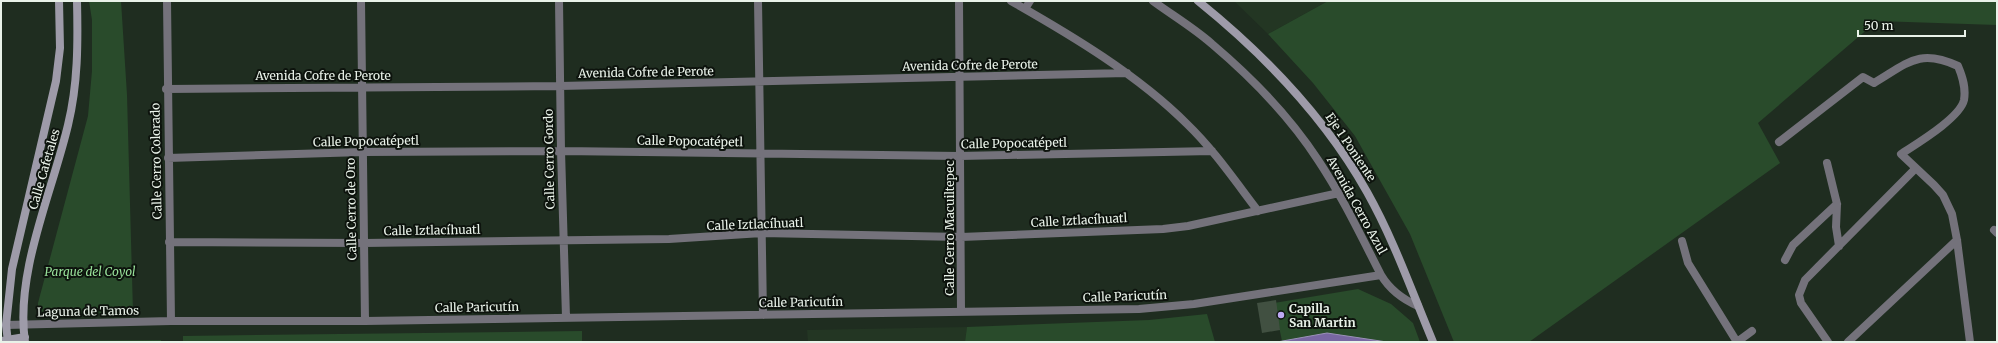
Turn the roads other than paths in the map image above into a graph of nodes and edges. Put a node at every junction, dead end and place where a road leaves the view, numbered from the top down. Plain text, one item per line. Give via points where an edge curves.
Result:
1 (59, 1) edge
2 (77, 1) edge
3 (167, 1) edge
4 (361, 1) edge
5 (559, 1) edge
6 (758, 1) edge
7 (959, 1) edge
8 (1011, 1) edge
9 (1030, 1) edge
10 (1153, 1) edge
11 (1198, 1) edge
12 (1025, 9) junction
13 (1127, 73) junction
14 (960, 77) junction
15 (760, 81) junction
16 (560, 86) junction
17 (362, 87) junction
18 (166, 88) junction
19 (1779, 142) dead end
20 (561, 151) junction
21 (1212, 151) junction
22 (363, 152) junction
23 (761, 155) junction
24 (960, 156) junction
25 (168, 158) junction
26 (1827, 163) dead end
27 (1916, 168) junction
28 (1338, 193) junction
29 (1837, 204) junction
30 (1258, 211) junction
31 (762, 233) junction
32 (961, 237) junction
33 (563, 240) junction
34 (1682, 240) dead end
35 (1958, 240) junction
36 (169, 242) junction
37 (364, 243) junction
38 (1839, 246) junction
39 (1785, 260) dead end
40 (1381, 275) junction
41 (1418, 306) junction
42 (961, 311) junction
43 (762, 315) junction
44 (566, 317) junction
45 (170, 321) junction
46 (365, 321) junction
47 (24, 324) junction
48 (6, 325) junction
49 (1752, 331) dead end
50 (25, 340) edge
51 (5, 341) edge
52 (1433, 342) edge
53 (1737, 342) edge
54 (1828, 342) edge
55 (1848, 342) edge
56 (1970, 342) edge

1 - 48 street, Calle Cafetales via 60,48 56,81 12,269
2 - 47 street, Calle Cafetales via 78,59 75,95 31,258 25,295
3 - 18 street, Calle Cerro Colorado
4 - 17 street, Calle Cerro de Oro
5 - 16 street, Calle Cerro Gordo
6 - 15 street
7 - 14 street, Calle Cerro Macuiltepec
8 - 12 street
9 - 12 street
10 - 28 street, Avenida Cerro Azul via 1211,43 1253,82 1318,159
11 - 41 street, Eje 1 Poniente via 1235,31 1270,65 1326,128 1367,192 1391,239
12 - 13 street
13 - 14 street, Avenida Cofre de Perote
13 - 21 street via 1168,106
14 - 15 street, Avenida Cofre de Perote
14 - 24 street, Calle Cerro Macuiltepec
15 - 16 street, Avenida Cofre de Perote
15 - 23 street
16 - 17 street, Avenida Cofre de Perote
16 - 20 street, Calle Cerro Gordo
17 - 18 street, Avenida Cofre de Perote
17 - 22 street, Calle Cerro de Oro
18 - 25 street, Calle Cerro Colorado
19 - 27 street via 1863,77 1874,83 1917,58 1941,59 1958,66 1964,82 1964,101 1950,119 1901,154
20 - 22 street, Calle Popocatépetl
20 - 23 street, Calle Popocatépetl
20 - 33 street, Calle Cerro Gordo
21 - 24 street, Calle Popocatépetl
21 - 30 street
22 - 25 street, Calle Popocatépetl
22 - 37 street, Calle Cerro de Oro
23 - 24 street, Calle Popocatépetl
23 - 31 street
24 - 32 street, Calle Cerro Macuiltepec
25 - 36 street, Calle Cerro Colorado
26 - 29 street
27 - 35 street via 1943,195 1952,214
27 - 38 street
28 - 30 street, Calle Iztlacíhuatl
28 - 40 street, Avenida Cerro Azul
29 - 38 street via 1836,228
29 - 39 street via 1793,245
30 - 32 street, Calle Iztlacíhuatl via 1163,229
31 - 32 street, Calle Iztlacíhuatl
31 - 33 street, Calle Iztlacíhuatl via 669,239
31 - 43 street
32 - 42 street, Calle Cerro Macuiltepec
33 - 37 street, Calle Iztlacíhuatl
33 - 44 street, Calle Cerro Gordo
34 - 53 street via 1688,263
35 - 55 street
35 - 56 street
36 - 37 street, Calle Iztlacíhuatl
36 - 45 street, Calle Cerro Colorado
37 - 46 street, Calle Cerro de Oro
38 - 54 street via 1805,280 1799,295 1801,303
40 - 41 street via 1390,288
40 - 42 street, Calle Paricutín via 1168,307
41 - 52 street, Eje 1 Poniente
42 - 43 street, Calle Paricutín
43 - 44 street, Calle Paricutín
44 - 46 street, Calle Paricutín
45 - 46 street, Calle Paricutín
45 - 47 street, Laguna de Tamos
47 - 48 street, Laguna de Tamos
47 - 50 street, Calle Cafetales
48 - 51 street, Calle Cafetales
49 - 53 street
50 - 51 street

